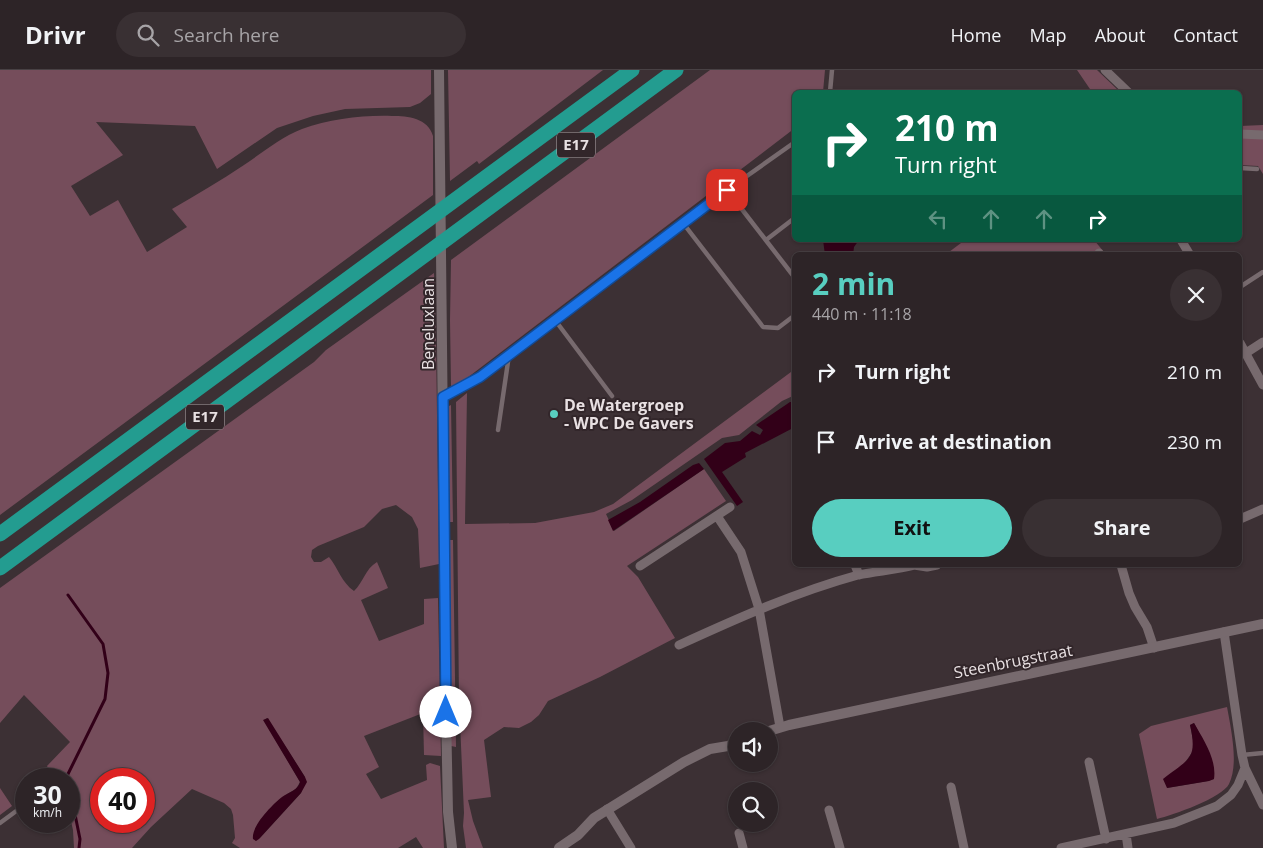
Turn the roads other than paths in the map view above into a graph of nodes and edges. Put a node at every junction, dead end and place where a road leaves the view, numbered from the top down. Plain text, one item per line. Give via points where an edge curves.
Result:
1 (439, 70) edge
2 (632, 70) edge
3 (676, 70) edge
4 (832, 70) edge
5 (1105, 70) edge
6 (830, 90) edge
7 (1126, 90) edge
8 (1242, 134) edge
9 (1263, 135) edge
10 (792, 144) edge
11 (1242, 168) edge
12 (1257, 169) dead end
13 (727, 190) junction
14 (792, 220) dead end
15 (683, 223) junction
16 (766, 240) junction
17 (1263, 272) edge
18 (792, 274) edge
19 (1242, 286) edge
20 (792, 317) edge
21 (555, 320) junction
22 (1263, 342) edge
23 (1242, 345) edge
24 (1246, 352) junction
25 (509, 355) junction
26 (1263, 385) edge
27 (612, 396) dead end
28 (443, 397) junction
29 (498, 430) dead end
30 (730, 507) dead end
31 (1263, 510) edge
32 (1263, 515) edge
33 (717, 516) junction
34 (1242, 518) edge
35 (1242, 519) edge
36 (0, 534) edge
37 (640, 566) dead end
38 (856, 567) edge
39 (903, 567) edge
40 (1122, 567) edge
41 (0, 568) edge
42 (859, 575) junction
43 (759, 609) junction
44 (1263, 624) edge
45 (1224, 632) junction
46 (679, 645) dead end
47 (1154, 648) junction
48 (780, 727) joint
49 (728, 746) edge
50 (1263, 754) edge
51 (1242, 755) junction
52 (1089, 762) dead end
53 (1245, 768) junction
54 (951, 787) dead end
55 (1263, 806) edge
56 (607, 809) junction
57 (829, 810) dead end
58 (15, 812) edge
59 (0, 823) edge
60 (739, 833) dead end
61 (1126, 834) junction
62 (1106, 839) junction
63 (452, 848) edge
64 (559, 848) edge
65 (631, 848) edge
66 (743, 848) edge
67 (840, 848) edge
68 (964, 848) edge
69 (1061, 848) edge
70 (1128, 848) edge

1 - 28 street, Beneluxlaan
2 - 36 highway, E17
3 - 41 highway, E17
4 - 6 lane
5 - 7 street
8 - 9 street
10 - 13 lane
11 - 12 lane
13 - 15 lane
13 - 16 lane
14 - 16 lane
15 - 20 lane via 763,326 778,328
15 - 21 lane
16 - 18 lane
17 - 19 lane
21 - 25 lane
21 - 27 lane
22 - 24 street
23 - 24 street
24 - 26 street
25 - 28 lane via 480,377
25 - 29 lane
28 - 63 street, Beneluxlaan via 446,712
30 - 33 street
31 - 34 street
32 - 35 street
33 - 37 street
33 - 43 street via 740,552
38 - 42 street
39 - 42 street
40 - 47 street via 1129,593
42 - 43 street
43 - 46 street
43 - 48 street
44 - 45 street, Steenbrugstraat
45 - 47 street, Steenbrugstraat
45 - 51 street
47 - 48 street, Steenbrugstraat
49 - 56 street via 710,749 684,762
50 - 51 lane
51 - 53 street
52 - 62 street
53 - 55 street
53 - 61 street via 1231,795 1217,806 1174,822
54 - 68 street
56 - 64 street via 578,836
56 - 65 street
57 - 67 street
58 - 59 lane
60 - 66 street
61 - 62 street
61 - 70 street
62 - 69 street

